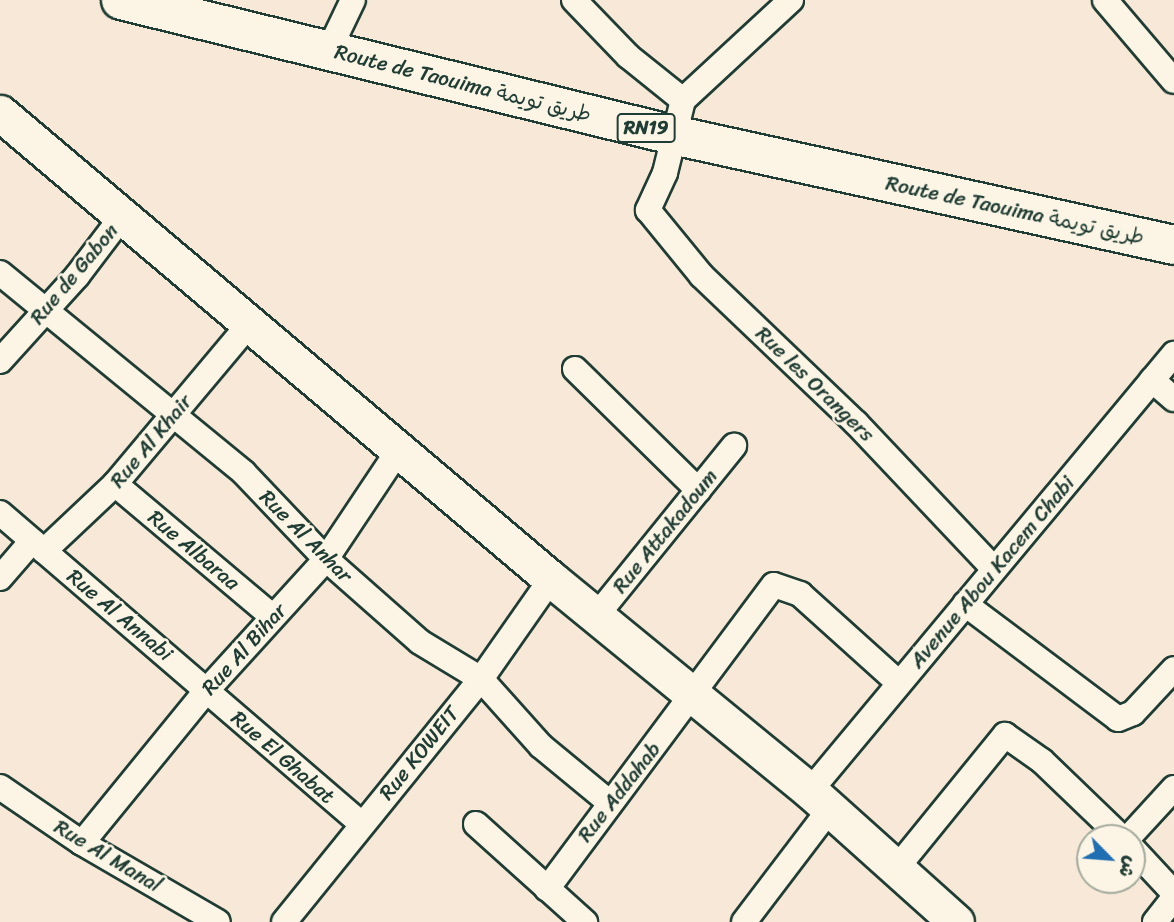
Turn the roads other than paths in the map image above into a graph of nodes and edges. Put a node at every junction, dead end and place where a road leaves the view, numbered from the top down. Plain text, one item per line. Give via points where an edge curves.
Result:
1 (121, 0) edge
2 (353, 0) edge
3 (574, 0) edge
4 (791, 0) edge
5 (1105, 0) edge
6 (329, 50) junction
7 (1174, 81) edge
8 (0, 113) edge
9 (678, 117) junction
10 (121, 218) junction
11 (1174, 245) edge
12 (0, 273) edge
13 (45, 307) junction
14 (250, 323) junction
15 (1174, 354) edge
16 (0, 361) edge
17 (575, 369) dead end
18 (1152, 380) junction
19 (1174, 399) edge
20 (175, 414) junction
21 (734, 446) dead end
22 (398, 451) junction
23 (115, 484) junction
24 (698, 490) junction
25 (0, 513) edge
26 (38, 546) junction
27 (326, 559) junction
28 (994, 569) junction
29 (0, 578) edge
30 (551, 579) junction
31 (965, 604) junction
32 (597, 615) junction
33 (272, 616) junction
34 (1174, 669) edge
35 (481, 678) junction
36 (900, 683) junction
37 (207, 690) junction
38 (693, 697) junction
39 (0, 787) edge
40 (1174, 788) edge
41 (820, 801) junction
42 (609, 802) junction
43 (360, 823) junction
44 (476, 824) dead end
45 (1109, 824) edge
46 (1141, 824) edge
47 (82, 843) junction
48 (1146, 864) edge
49 (896, 869) junction
50 (547, 889) junction
51 (1174, 895) edge
52 (218, 922) edge
53 (284, 922) edge
54 (585, 922) edge
55 (744, 922) edge
56 (956, 922) edge
57 (1155, 922) edge

1 - 6 main road, Route de Taouima طريق تويمة / RN19
2 - 6 street
3 - 9 street
4 - 9 street
5 - 7 street
6 - 9 main road, Route de Taouima طريق تويمة / RN19
8 - 10 street
9 - 11 main road, Route de Taouima طريق تويمة / RN19
9 - 28 street, Rue les Orangers via 648,210 702,276 864,431
10 - 13 street, Rue de Gabon via 77,276
10 - 14 street
12 - 13 street, Rue Al Anhar
13 - 16 street, Rue de Gabon
13 - 20 street, Rue Al Anhar via 99,358
14 - 20 street, Rue Al Khair
14 - 22 street
15 - 18 street, Avenue Abou Kacem Chabi
17 - 24 street
18 - 19 street
18 - 28 street, Avenue Abou Kacem Chabi
20 - 23 street, Rue Al Khair
20 - 27 street, Rue Al Anhar via 244,472
21 - 24 street, Rue Attakadoum
22 - 27 street, Rue Al Bihar
22 - 30 street
23 - 26 street, Rue Al Khair
23 - 33 street, Rue Albaraa
24 - 32 street, Rue Attakadoum
25 - 26 street, Rue Al Annabi
26 - 29 street, Rue Al Khair
26 - 37 street, Rue Al Annabi
27 - 33 street, Rue Al Bihar
27 - 35 street, Rue Al Anhar via 420,642
28 - 31 street, Avenue Abou Kacem Chabi
30 - 32 street
30 - 35 street, Rue KOWEIT
31 - 34 street via 1087,699 1122,719
31 - 36 street, Avenue Abou Kacem Chabi
32 - 38 street
33 - 37 street, Rue Al Bihar
35 - 42 street, Rue Al Anhar via 541,746
35 - 43 street, Rue KOWEIT
36 - 38 street, Rue Addahab via 800,594 782,585 769,590
36 - 41 street, Avenue Abou Kacem Chabi
37 - 43 street, Rue El Ghabat
37 - 47 street, Rue Al Bihar
38 - 41 street
38 - 42 street, Rue Addahab
39 - 47 street, Rue Al Manal
40 - 46 street
41 - 49 street
41 - 55 street, Avenue Abou Kacem Chabi
42 - 50 street, Rue Addahab
43 - 53 street, Rue KOWEIT
44 - 50 street
45 - 49 street via 1078,792 1010,737 1001,736
47 - 52 street, Rue Al Manal
48 - 51 street
49 - 56 street
50 - 54 street
51 - 57 street

